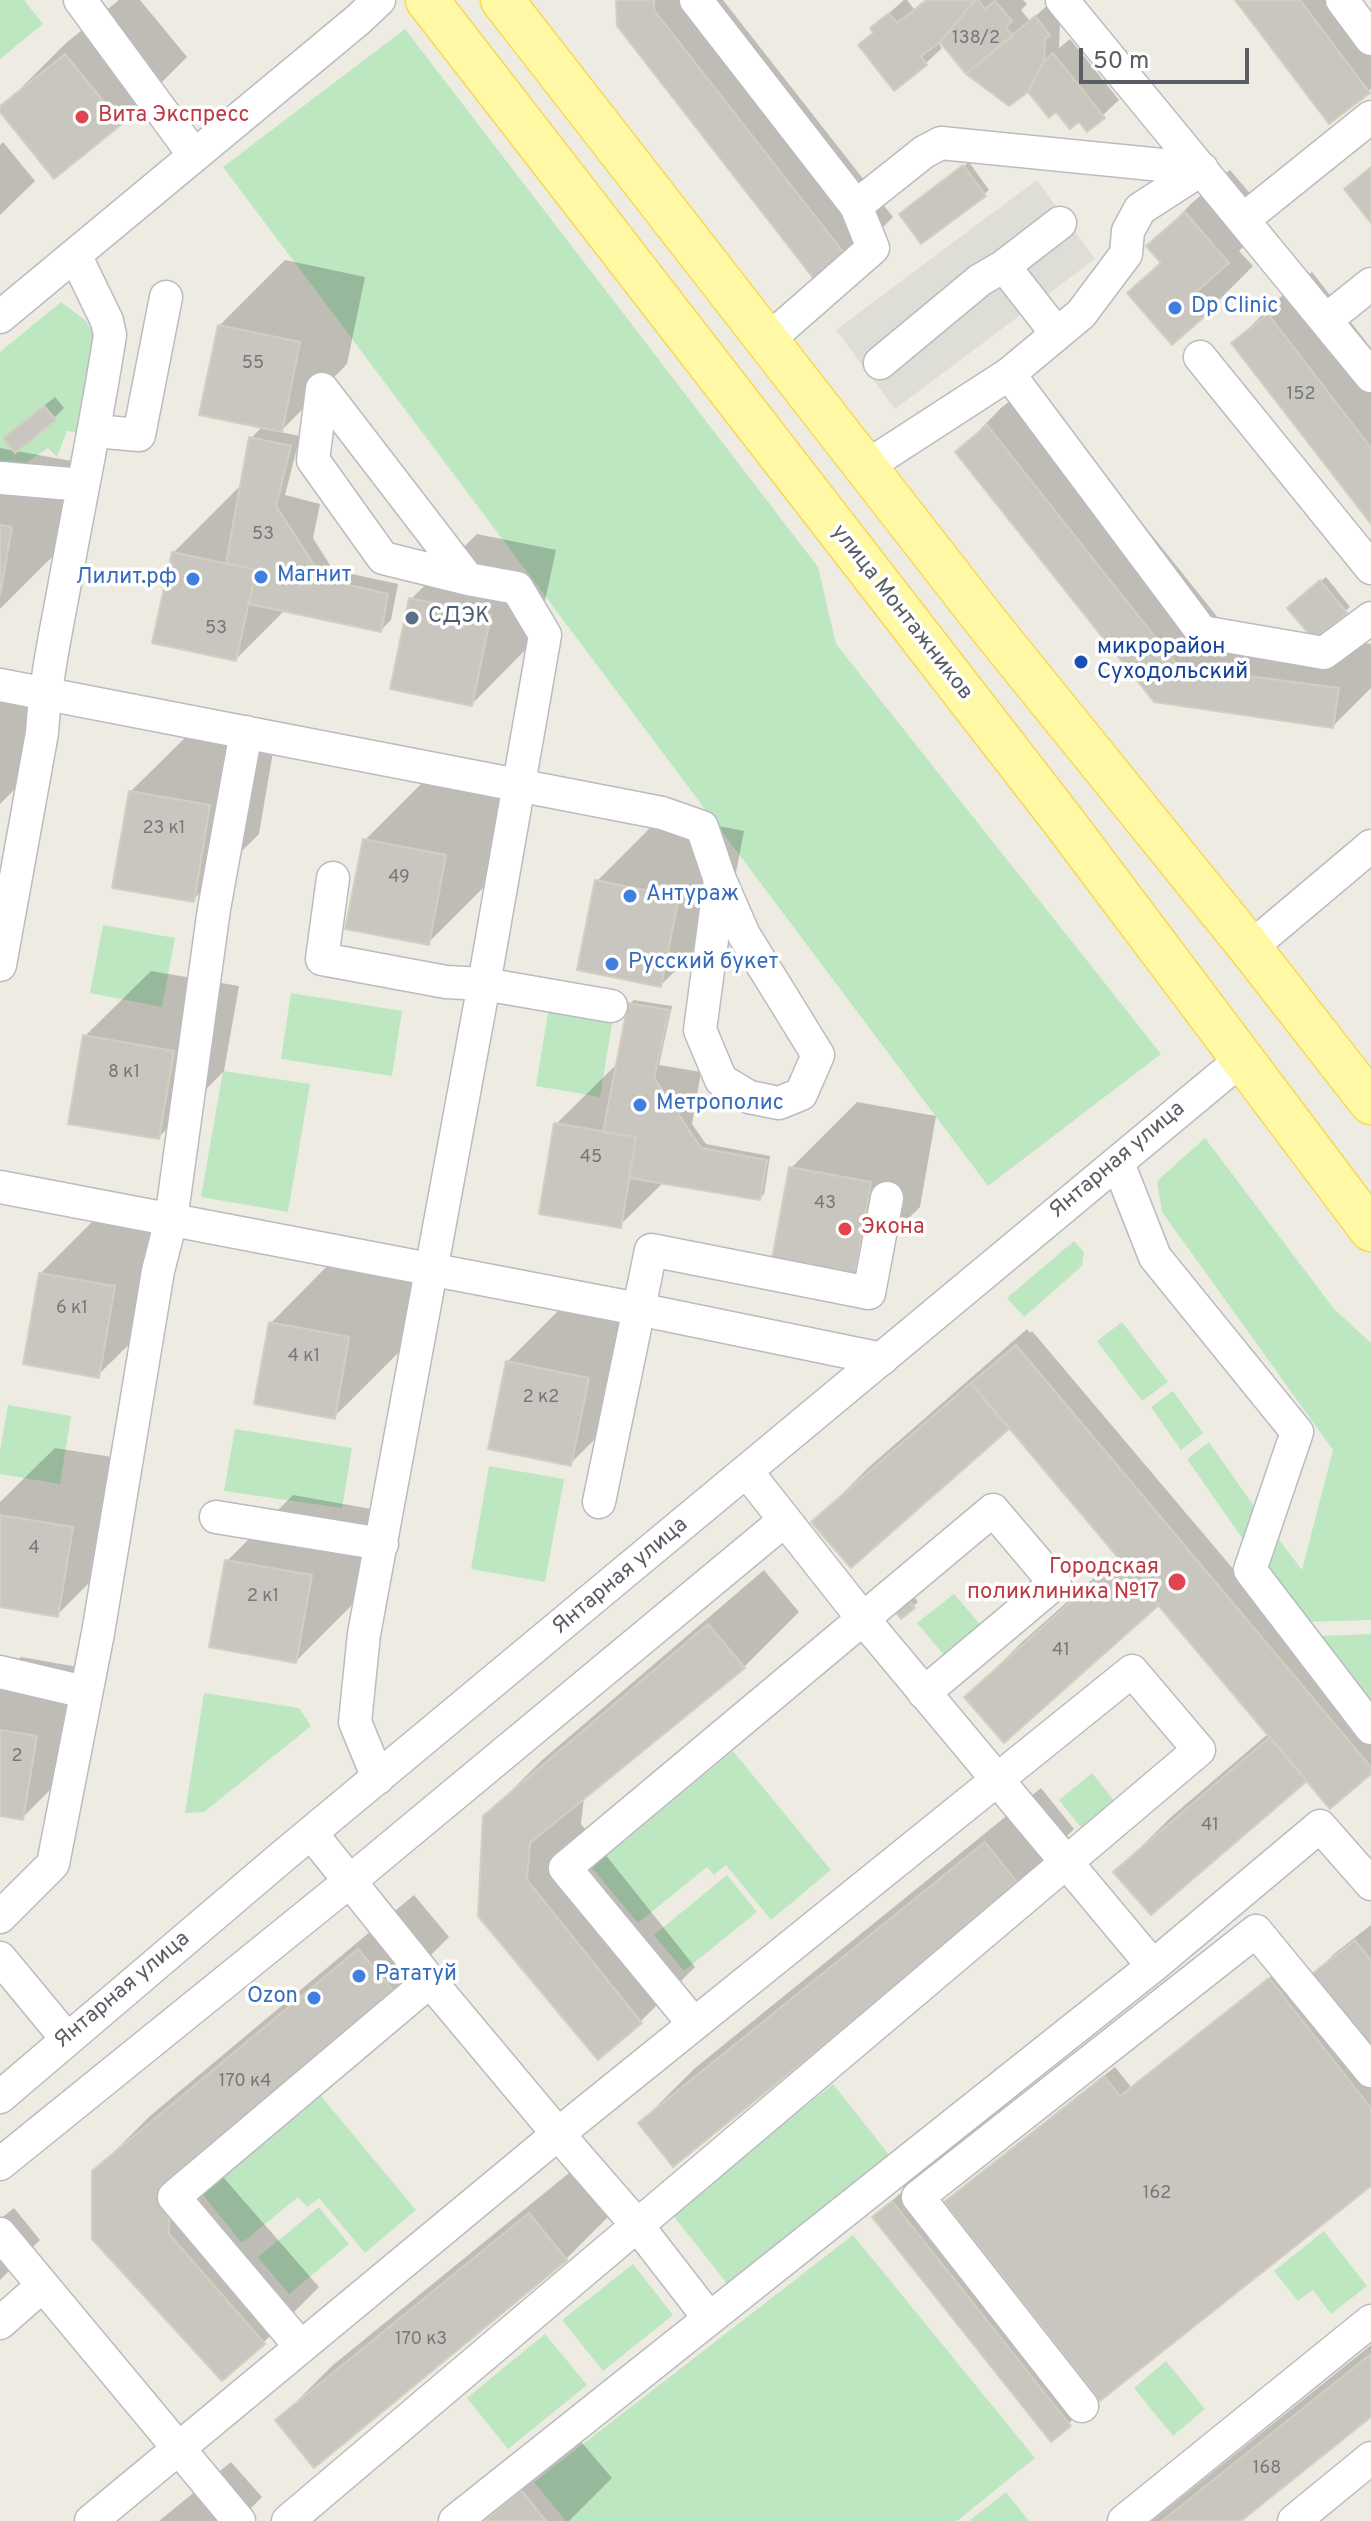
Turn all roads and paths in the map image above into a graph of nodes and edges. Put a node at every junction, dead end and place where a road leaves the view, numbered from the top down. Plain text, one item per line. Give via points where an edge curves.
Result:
1 (80, 0) edge
2 (379, 0) edge
3 (427, 0) edge
4 (502, 0) edge
5 (696, 0) edge
6 (1062, 0) edge
7 (1342, 0) edge
8 (1371, 39) edge
9 (1371, 117) edge
10 (194, 155) junction
11 (1202, 169) junction
12 (856, 206) junction
13 (1244, 219) junction
14 (1060, 223) dead end
15 (75, 255) junction
16 (1004, 266) junction
17 (1371, 284) edge
18 (166, 297) dead end
19 (0, 317) edge
20 (1326, 320) junction
21 (1057, 334) junction
22 (768, 340) junction
23 (1200, 357) dead end
24 (880, 363) dead end
25 (1009, 374) junction
26 (1371, 376) edge
27 (95, 431) junction
28 (867, 466) junction
29 (0, 478) edge
30 (83, 485) junction
31 (1371, 568) edge
32 (468, 579) junction
33 (1371, 618) edge
34 (991, 628) junction
35 (943, 667) junction
36 (0, 685) edge
37 (44, 694) junction
38 (246, 732) junction
39 (518, 785) junction
40 (1371, 846) edge
41 (333, 878) dead end
42 (720, 880) junction
43 (1250, 948) junction
44 (0, 965) edge
45 (484, 984) junction
46 (611, 1006) dead end
47 (1243, 1058) junction
48 (1371, 1103) edge
49 (1118, 1163) junction
50 (0, 1187) edge
51 (887, 1198) dead end
52 (171, 1220) junction
53 (1371, 1230) edge
54 (432, 1270) junction
55 (638, 1309) junction
56 (882, 1359) junction
57 (747, 1472) junction
58 (599, 1502) dead end
59 (216, 1517) dead end
60 (785, 1520) junction
61 (382, 1544) junction
62 (864, 1620) junction
63 (0, 1672) edge
64 (85, 1692) junction
65 (924, 1693) junction
66 (1371, 1728) edge
67 (378, 1778) junction
68 (995, 1780) junction
69 (311, 1833) junction
70 (1067, 1863) junction
71 (350, 1881) junction
72 (1371, 1884) edge
73 (0, 1917) edge
74 (0, 1958) edge
75 (1153, 1966) junction
76 (430, 1981) junction
77 (694, 2024) junction
78 (67, 2039) junction
79 (1371, 2071) edge
80 (0, 2097) edge
81 (558, 2134) junction
82 (0, 2164) edge
83 (637, 2225) junction
84 (0, 2234) edge
85 (42, 2286) junction
86 (709, 2318) junction
87 (1371, 2321) edge
88 (0, 2323) edge
89 (301, 2347) junction
90 (1082, 2406) dead end
91 (180, 2447) junction
92 (1371, 2458) edge
93 (91, 2521) edge
94 (239, 2521) edge
95 (288, 2521) edge
96 (455, 2521) edge
97 (1124, 2521) edge
98 (1294, 2521) edge

1 - 10 street
2 - 10 street
3 - 35 main road, улица Монтажников
4 - 22 main road
5 - 12 street
6 - 11 street
7 - 8 street
9 - 13 street
10 - 15 street
11 - 12 street via 941,143
11 - 13 street
11 - 21 street via 1140,209 1128,231 1126,254 1081,314
12 - 22 street via 873,248
13 - 20 street
14 - 16 street
15 - 19 street
15 - 27 street via 110,335
16 - 21 street
16 - 24 street
17 - 20 street
18 - 27 street via 139,435
20 - 26 street
21 - 25 street
22 - 28 main road
23 - 31 street
25 - 28 street
25 - 33 street via 1202,632 1324,653
27 - 30 street
28 - 34 main road
29 - 30 street
30 - 37 street
32 - 32 street via 383,558 313,460 322,389
32 - 39 street via 517,588 545,635
34 - 35 main road via 976,620 951,625 938,649
34 - 43 main road
35 - 47 main road, улица Монтажников
36 - 37 street
37 - 38 street
37 - 44 street via 42,733
38 - 39 street
38 - 52 street via 214,909
39 - 42 street via 662,813 702,827
39 - 45 street
40 - 43 street
41 - 45 street via 322,959
42 - 42 street via 744,935 818,1055 801,1094 779,1103 749,1097 721,1080 700,1030
43 - 48 main road
45 - 46 street
45 - 54 street
47 - 49 street, Янтарная улица
47 - 53 main road, улица Монтажников
49 - 56 street, Янтарная улица
49 - 66 street via 1155,1257 1297,1432 1250,1570
50 - 52 street
51 - 55 street via 869,1293 651,1250
52 - 54 street
52 - 64 street
54 - 55 street
54 - 61 street
55 - 56 street
55 - 58 street
56 - 57 street, Янтарная улица
57 - 60 street
57 - 67 street, Янтарная улица
59 - 61 street
60 - 62 street
60 - 71 street
61 - 67 street via 364,1634 355,1722
62 - 65 street
62 - 65 street via 993,1510 1055,1583
62 - 77 street via 565,1868
63 - 64 street
64 - 73 street via 53,1864
65 - 68 street
67 - 69 street, Янтарная улица
68 - 70 street
68 - 70 street via 1132,1671 1142,1682 1199,1750
68 - 77 street
69 - 71 street
69 - 78 street, Янтарная улица
70 - 75 street
70 - 83 street
71 - 76 street
71 - 82 street
72 - 75 street via 1320,1826
74 - 78 street
75 - 86 street
76 - 81 street
76 - 89 street via 174,2197
77 - 81 street
78 - 80 street, Янтарная улица
79 - 90 street via 1256,1931 918,2197
81 - 83 street
81 - 89 street
83 - 86 street
83 - 95 street
84 - 85 street
85 - 88 street
85 - 91 street
86 - 96 street
87 - 97 street
89 - 91 street
91 - 93 street
91 - 94 street
92 - 98 street

